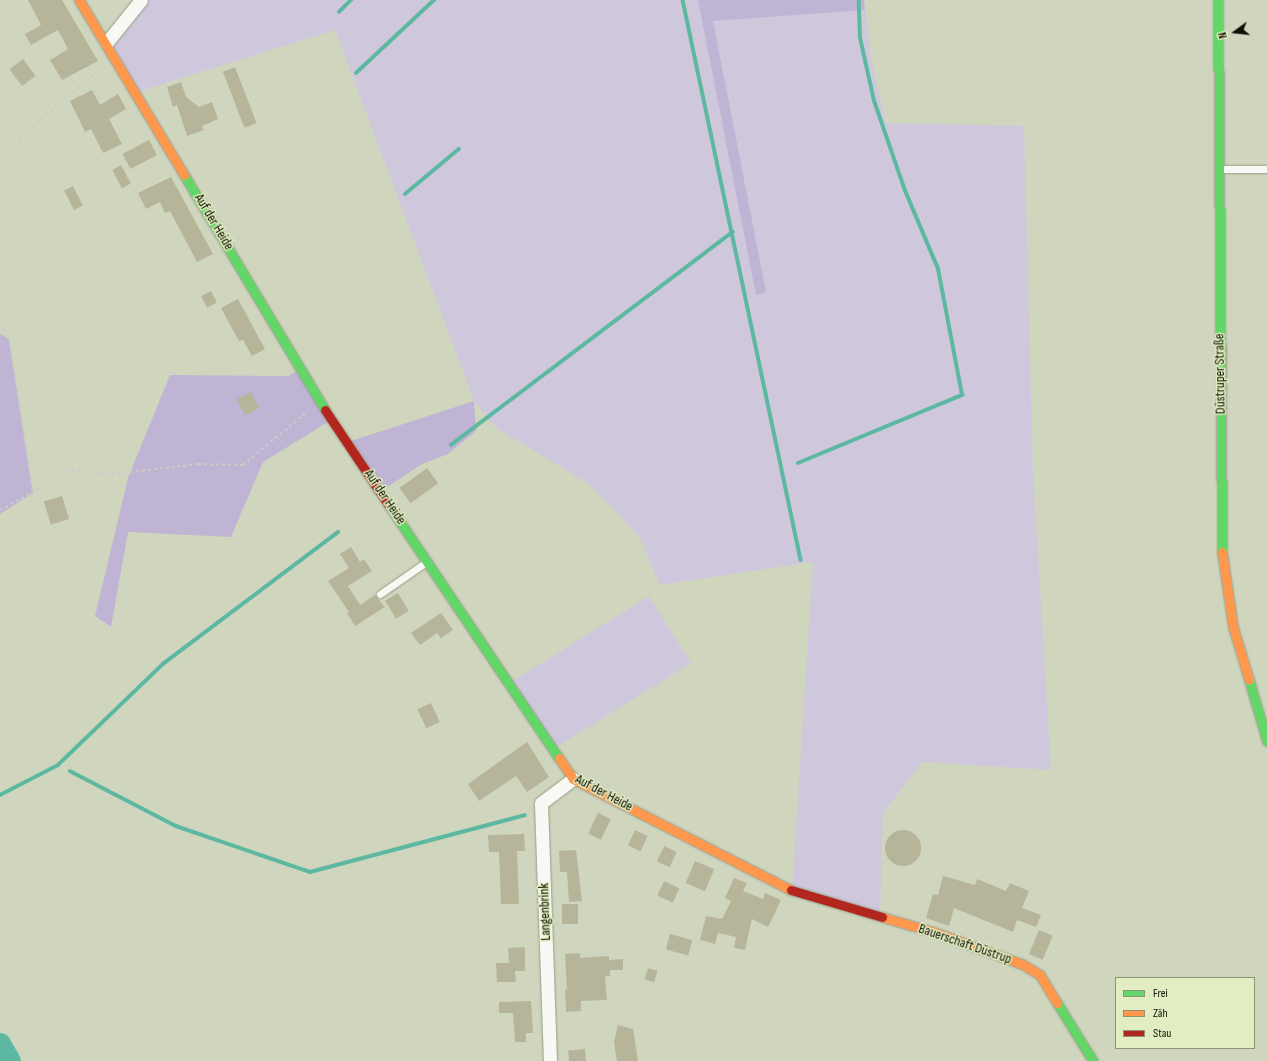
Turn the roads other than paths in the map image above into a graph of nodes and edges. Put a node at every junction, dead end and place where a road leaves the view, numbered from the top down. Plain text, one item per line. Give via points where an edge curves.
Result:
1 (79, 0) edge
2 (141, 0) edge
3 (1218, 0) edge
4 (107, 42) junction
5 (1218, 169) junction
6 (1267, 169) edge
7 (428, 560) junction
8 (380, 594) dead end
9 (1267, 742) edge
10 (573, 779) junction
11 (792, 891) joint
12 (550, 1061) edge
13 (1093, 1061) edge

1 - 4 street, Auf der Heide
2 - 4 street
3 - 5 street, Düstruper Straße
4 - 7 street, Auf der Heide via 320,402
5 - 6 lane
5 - 9 street, Düstruper Straße via 1222,554 1233,627
7 - 8 lane
7 - 10 street, Auf der Heide
10 - 11 street, Auf der Heide
10 - 12 street, Langenbrink via 542,803
11 - 13 street, Bauerschaft Düstrup via 934,932 1022,964 1040,975

